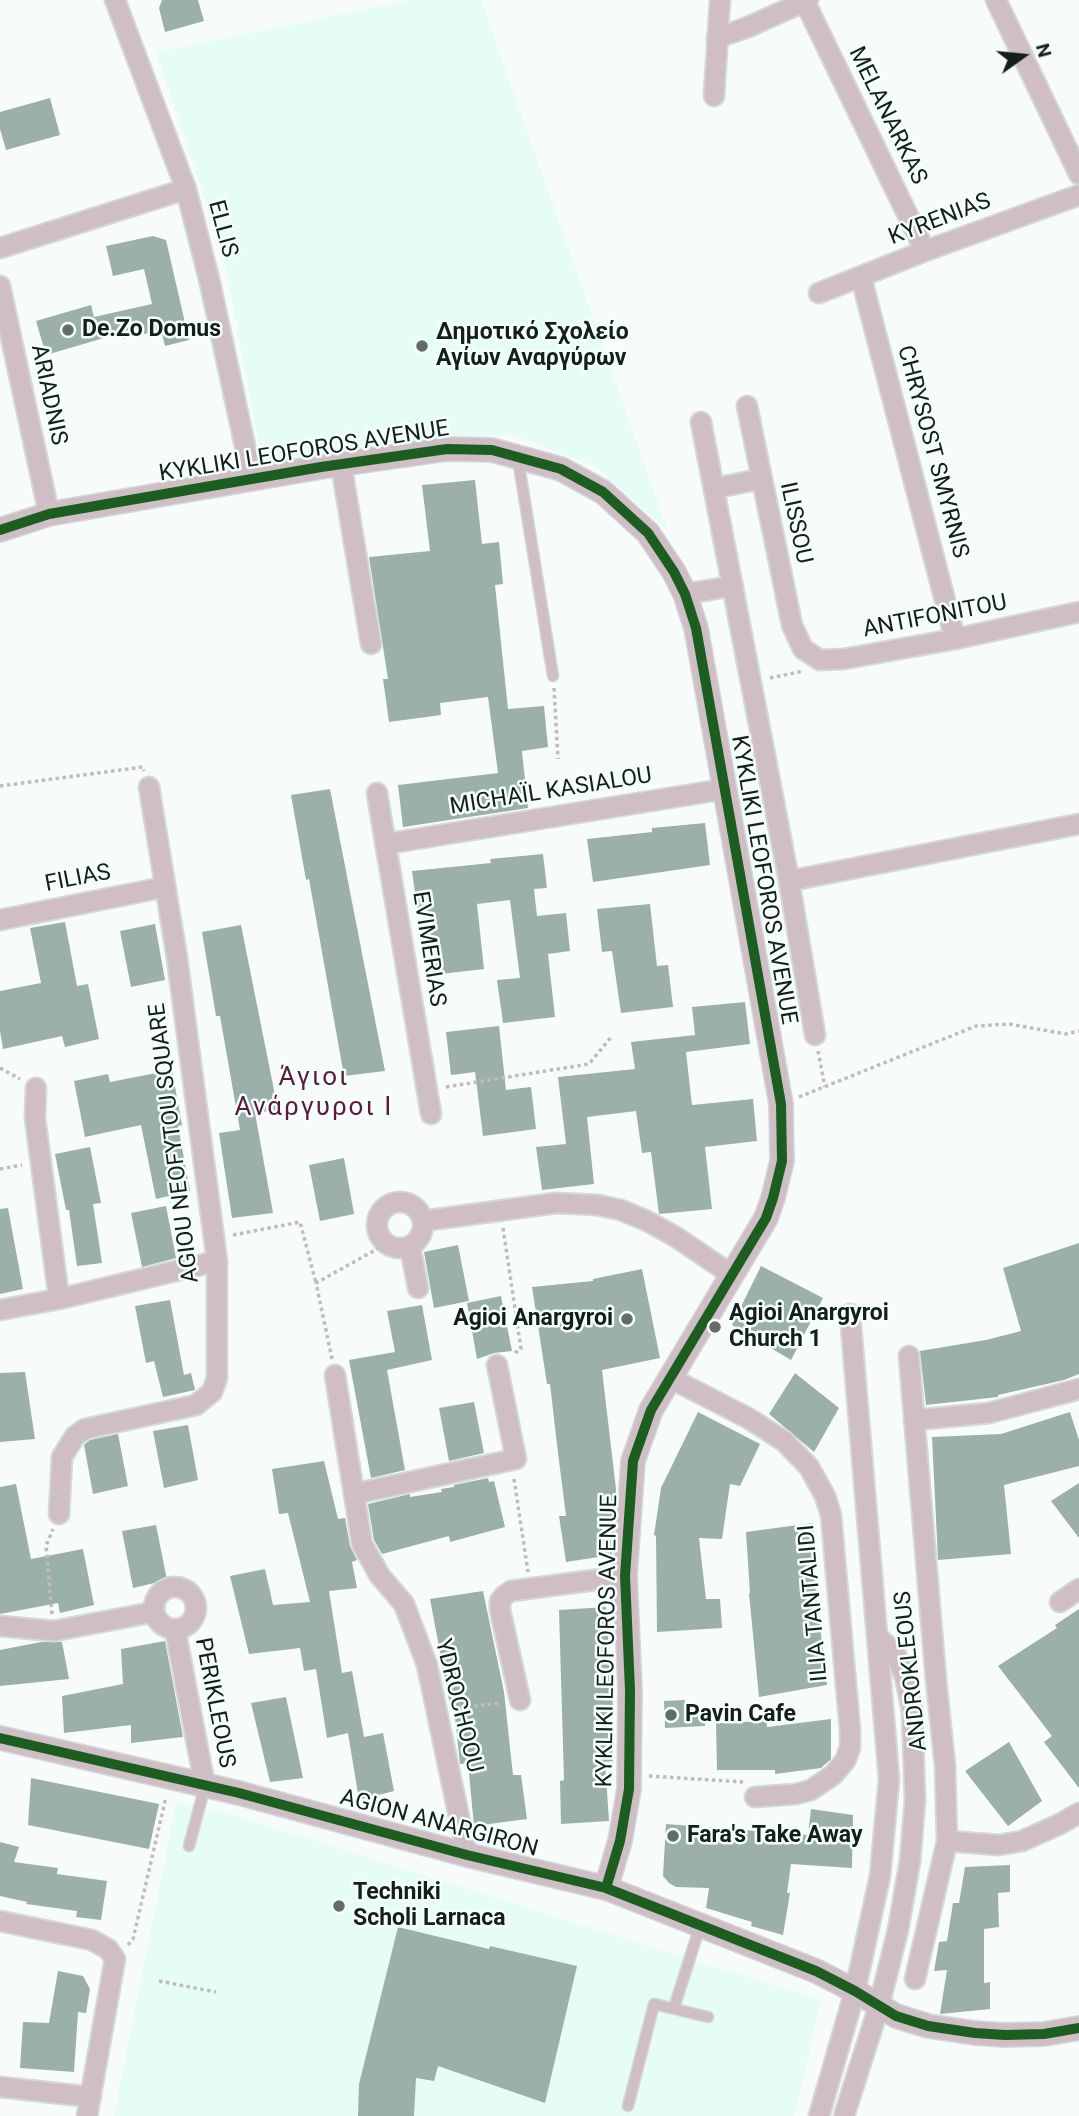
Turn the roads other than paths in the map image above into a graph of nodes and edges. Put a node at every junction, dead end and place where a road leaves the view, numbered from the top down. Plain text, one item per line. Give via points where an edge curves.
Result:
1 (115, 0) edge
2 (720, 0) edge
3 (996, 0) edge
4 (807, 1) edge
5 (717, 38) junction
6 (714, 96) dead end
7 (1079, 174) edge
8 (186, 189) junction
9 (1079, 195) edge
10 (0, 248) edge
11 (925, 251) junction
12 (861, 277) junction
13 (0, 286) edge
14 (819, 293) dead end
15 (747, 406) dead end
16 (701, 422) dead end
17 (517, 455) junction
18 (341, 464) junction
19 (252, 479) junction
20 (761, 479) junction
21 (715, 488) junction
22 (49, 514) junction
23 (0, 530) edge
24 (733, 586) junction
25 (685, 594) junction
26 (1079, 612) edge
27 (955, 639) junction
28 (371, 644) dead end
29 (820, 660) joint
30 (553, 676) road end
31 (149, 786) road end
32 (725, 789) junction
33 (377, 793) dead end
34 (1079, 824) edge
35 (385, 844) junction
36 (789, 881) junction
37 (165, 887) junction
38 (0, 920) edge
39 (815, 1035) road end
40 (36, 1088) road end
41 (430, 1114) dead end
42 (423, 1221) junction
43 (410, 1246) junction
44 (217, 1261) junction
45 (732, 1275) junction
46 (418, 1288) dead end
47 (59, 1298) junction
48 (0, 1310) edge
49 (850, 1314) dead end
50 (909, 1356) dead end
51 (497, 1365) road end
52 (335, 1375) road end
53 (670, 1378) junction
54 (1079, 1389) edge
55 (914, 1420) junction
56 (354, 1494) junction
57 (59, 1514) road end
58 (625, 1576) junction
59 (1079, 1589) edge
60 (1060, 1602) dead end
61 (154, 1612) junction
62 (0, 1626) edge
63 (175, 1629) junction
64 (879, 1638) junction
65 (905, 1677) junction
66 (936, 1680) junction
67 (520, 1700) road end
68 (0, 1738) edge
69 (205, 1786) junction
70 (755, 1797) road end
71 (1079, 1813) edge
72 (947, 1841) junction
73 (189, 1846) dead end
74 (467, 1855) junction
75 (606, 1888) junction
76 (0, 1921) edge
77 (701, 1926) junction
78 (915, 1979) dead end
79 (855, 1991) junction
80 (879, 2006) junction
81 (674, 2008) junction
82 (708, 2017) dead end
83 (1079, 2028) edge
84 (0, 2087) edge
85 (628, 2106) dead end
86 (89, 2107) edge
87 (819, 2116) edge
88 (844, 2116) edge

1 - 8 street, ELLIS
2 - 5 street
3 - 7 street
4 - 5 street
4 - 11 street, MELANARKAS
5 - 6 street
8 - 10 street
8 - 19 street, ELLIS
9 - 11 street, KYRENIAS
11 - 12 street, KYRENIAS
12 - 14 street, KYRENIAS
12 - 27 street, CHRYSOST SMYRNIS
13 - 22 street, ARIADNIS
15 - 20 street, ILISSOU
16 - 21 street
17 - 18 street, KYKLIKI LEOFOROS AVENUE via 447,449
17 - 25 street, KYKLIKI LEOFOROS AVENUE via 561,469 603,492 648,533
17 - 30 lane
18 - 19 street, KYKLIKI LEOFOROS AVENUE
18 - 28 street
19 - 22 street, KYKLIKI LEOFOROS AVENUE
20 - 21 street
20 - 29 street, ILISSOU via 792,625 803,649
21 - 24 street
22 - 23 street, KYKLIKI LEOFOROS AVENUE
24 - 25 street
24 - 36 street
25 - 32 street, KYKLIKI LEOFOROS AVENUE via 696,628
26 - 27 street, ANTIFONITOU
27 - 29 street, ANTIFONITOU
31 - 37 street, AGIOU NEOFYTOU SQUARE
32 - 35 street, MICHAÏL KASIALOU
32 - 45 street, KYKLIKI LEOFOROS AVENUE via 781,1104 782,1161 766,1218
33 - 35 street, EVIMERIAS
34 - 36 street
35 - 41 street, EVIMERIAS
36 - 39 street
37 - 38 street, FILIAS
37 - 44 street, AGIOU NEOFYTOU SQUARE
40 - 47 street via 35,1118
42 - 43 street via 421,1236
42 - 43 street via 408,1203 392,1203 380,1214 378,1230 386,1244
42 - 45 street via 578,1203 621,1210 676,1237
43 - 46 street
44 - 47 street
44 - 57 street, AGIOU NEOFYTOU SQUARE via 218,1360 212,1392 196,1405 85,1429 75,1436 62,1457
45 - 53 street, KYKLIKI LEOFOROS AVENUE
47 - 48 street
49 - 64 street
50 - 55 street, ANDROKLEOUS
51 - 56 street via 516,1459
52 - 56 street, YDROCHOOU
53 - 58 street, KYKLIKI LEOFOROS AVENUE via 633,1461
53 - 70 street, ILIA TANTALIDI via 784,1441 809,1467 831,1515 849,1748 833,1775 811,1790
54 - 55 street via 989,1413
55 - 66 street, ANDROKLEOUS
56 - 74 street, YDROCHOOU via 362,1544 380,1576 404,1604 427,1665
58 - 67 street via 511,1591 500,1601
58 - 75 street, KYKLIKI LEOFOROS AVENUE via 629,1774 625,1818
59 - 60 street
61 - 62 street via 54,1631
61 - 63 street via 162,1625
61 - 63 street via 164,1590 177,1587 189,1593 195,1605 193,1619
63 - 69 street, PERIKLEOUS
64 - 65 street via 895,1653
64 - 79 street via 889,1779 880,1876
65 - 66 street
65 - 80 street via 912,1710 915,1800 898,1930
66 - 72 street, ANDROKLEOUS via 946,1766
68 - 69 street, AGION ANARGIRON
69 - 73 lane
69 - 74 street, AGION ANARGIRON
71 - 72 street via 1022,1841 999,1845
72 - 78 street, ANDROKLEOUS
74 - 75 street, AGION ANARGIRON
75 - 77 street, AGION ANARGIRON
76 - 86 street via 92,1940 115,1959
77 - 79 street, AGION ANARGIRON
77 - 81 lane
79 - 80 street, AGION ANARGIRON
79 - 87 street
80 - 83 street, AGION ANARGIRON via 906,2020 975,2033 1022,2035
80 - 88 street
81 - 82 lane
81 - 85 lane via 654,2004
84 - 86 street

